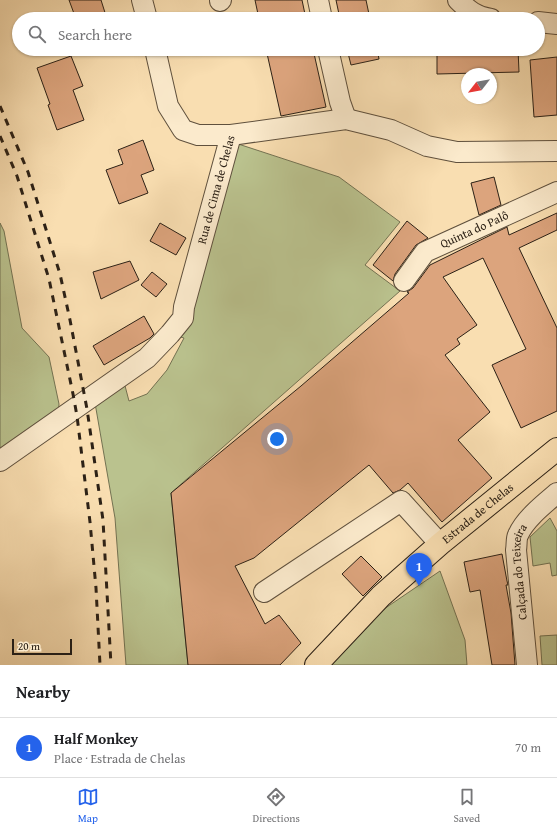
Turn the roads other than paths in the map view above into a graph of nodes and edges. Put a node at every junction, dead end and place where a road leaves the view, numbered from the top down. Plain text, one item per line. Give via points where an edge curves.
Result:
1 (142, 0) edge
2 (318, 0) edge
3 (458, 0) edge
4 (145, 12) edge
5 (321, 12) edge
6 (471, 12) edge
7 (545, 23) edge
8 (557, 24) edge
9 (157, 56) edge
10 (330, 56) edge
11 (346, 119) junction
12 (231, 135) junction
13 (557, 151) edge
14 (557, 192) edge
15 (404, 281) dead end
16 (557, 449) edge
17 (0, 461) edge
18 (557, 493) edge
19 (440, 544) junction
20 (264, 592) dead end
21 (316, 665) edge
22 (527, 665) edge

1 - 4 street
2 - 5 street
3 - 6 street
7 - 8 street
9 - 12 street via 168,106 183,130 198,135
10 - 11 street
11 - 12 street, Rua de Cima de Chelas
11 - 13 street, Rua de Cima de Chelas via 391,130 427,146 457,152
12 - 17 street, Rua de Cima de Chelas via 183,318 147,358
14 - 15 street, Quinta do Palô via 425,252
16 - 19 main road, Estrada de Chelas
18 - 22 street, Calçada do Teixeira via 524,524 518,536 516,550
19 - 20 street via 401,501
19 - 21 main road, Estrada de Chelas via 381,596

